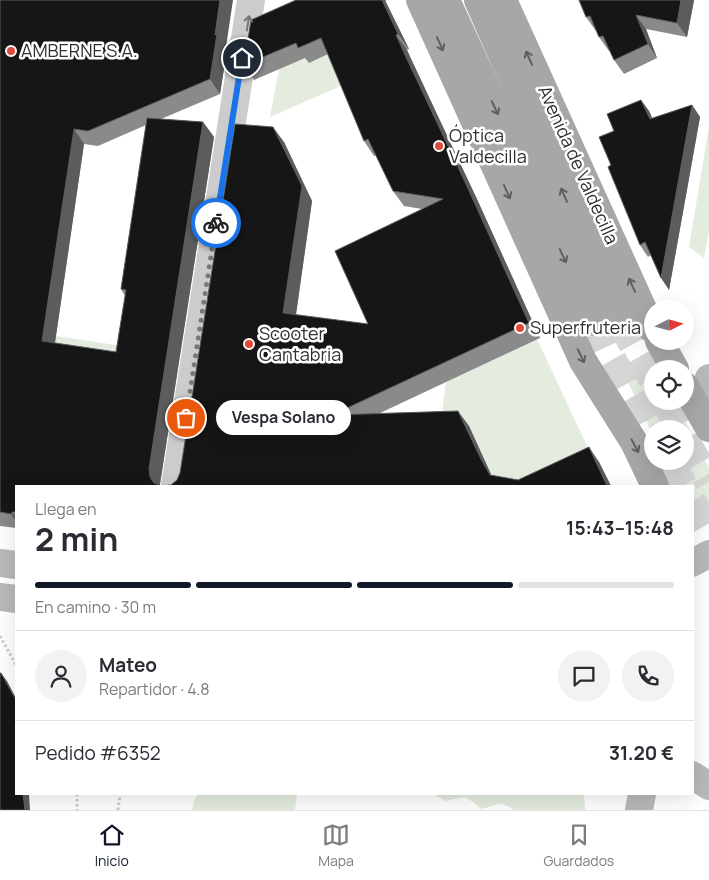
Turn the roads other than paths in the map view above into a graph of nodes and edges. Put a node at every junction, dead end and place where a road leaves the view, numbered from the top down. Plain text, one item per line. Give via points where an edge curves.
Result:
1 (251, 0) edge
2 (420, 0) edge
3 (446, 0) edge
4 (478, 0) edge
5 (503, 0) edge
6 (644, 312) tunnel mouth
7 (709, 378) edge
8 (694, 402) edge
9 (706, 423) edge
10 (175, 485) edge
11 (655, 485) edge
12 (709, 554) edge
13 (694, 562) edge
14 (0, 563) edge
15 (15, 566) edge
16 (0, 597) edge
17 (15, 599) edge
18 (694, 776) edge
19 (709, 786) edge
20 (642, 795) edge
21 (639, 810) edge

10 -> 1 street
2 -> 11 main road via 583,362 634,442
3 -> 4 main road, Avenida de Valdecilla via 607,321
6 -> 5 main road, Avenida de Valdecilla
7 - 9 main road
8 - 9 main road
12 - 13 main road
14 - 15 main road
16 - 17 main road
18 - 19 main road
20 - 21 main road

